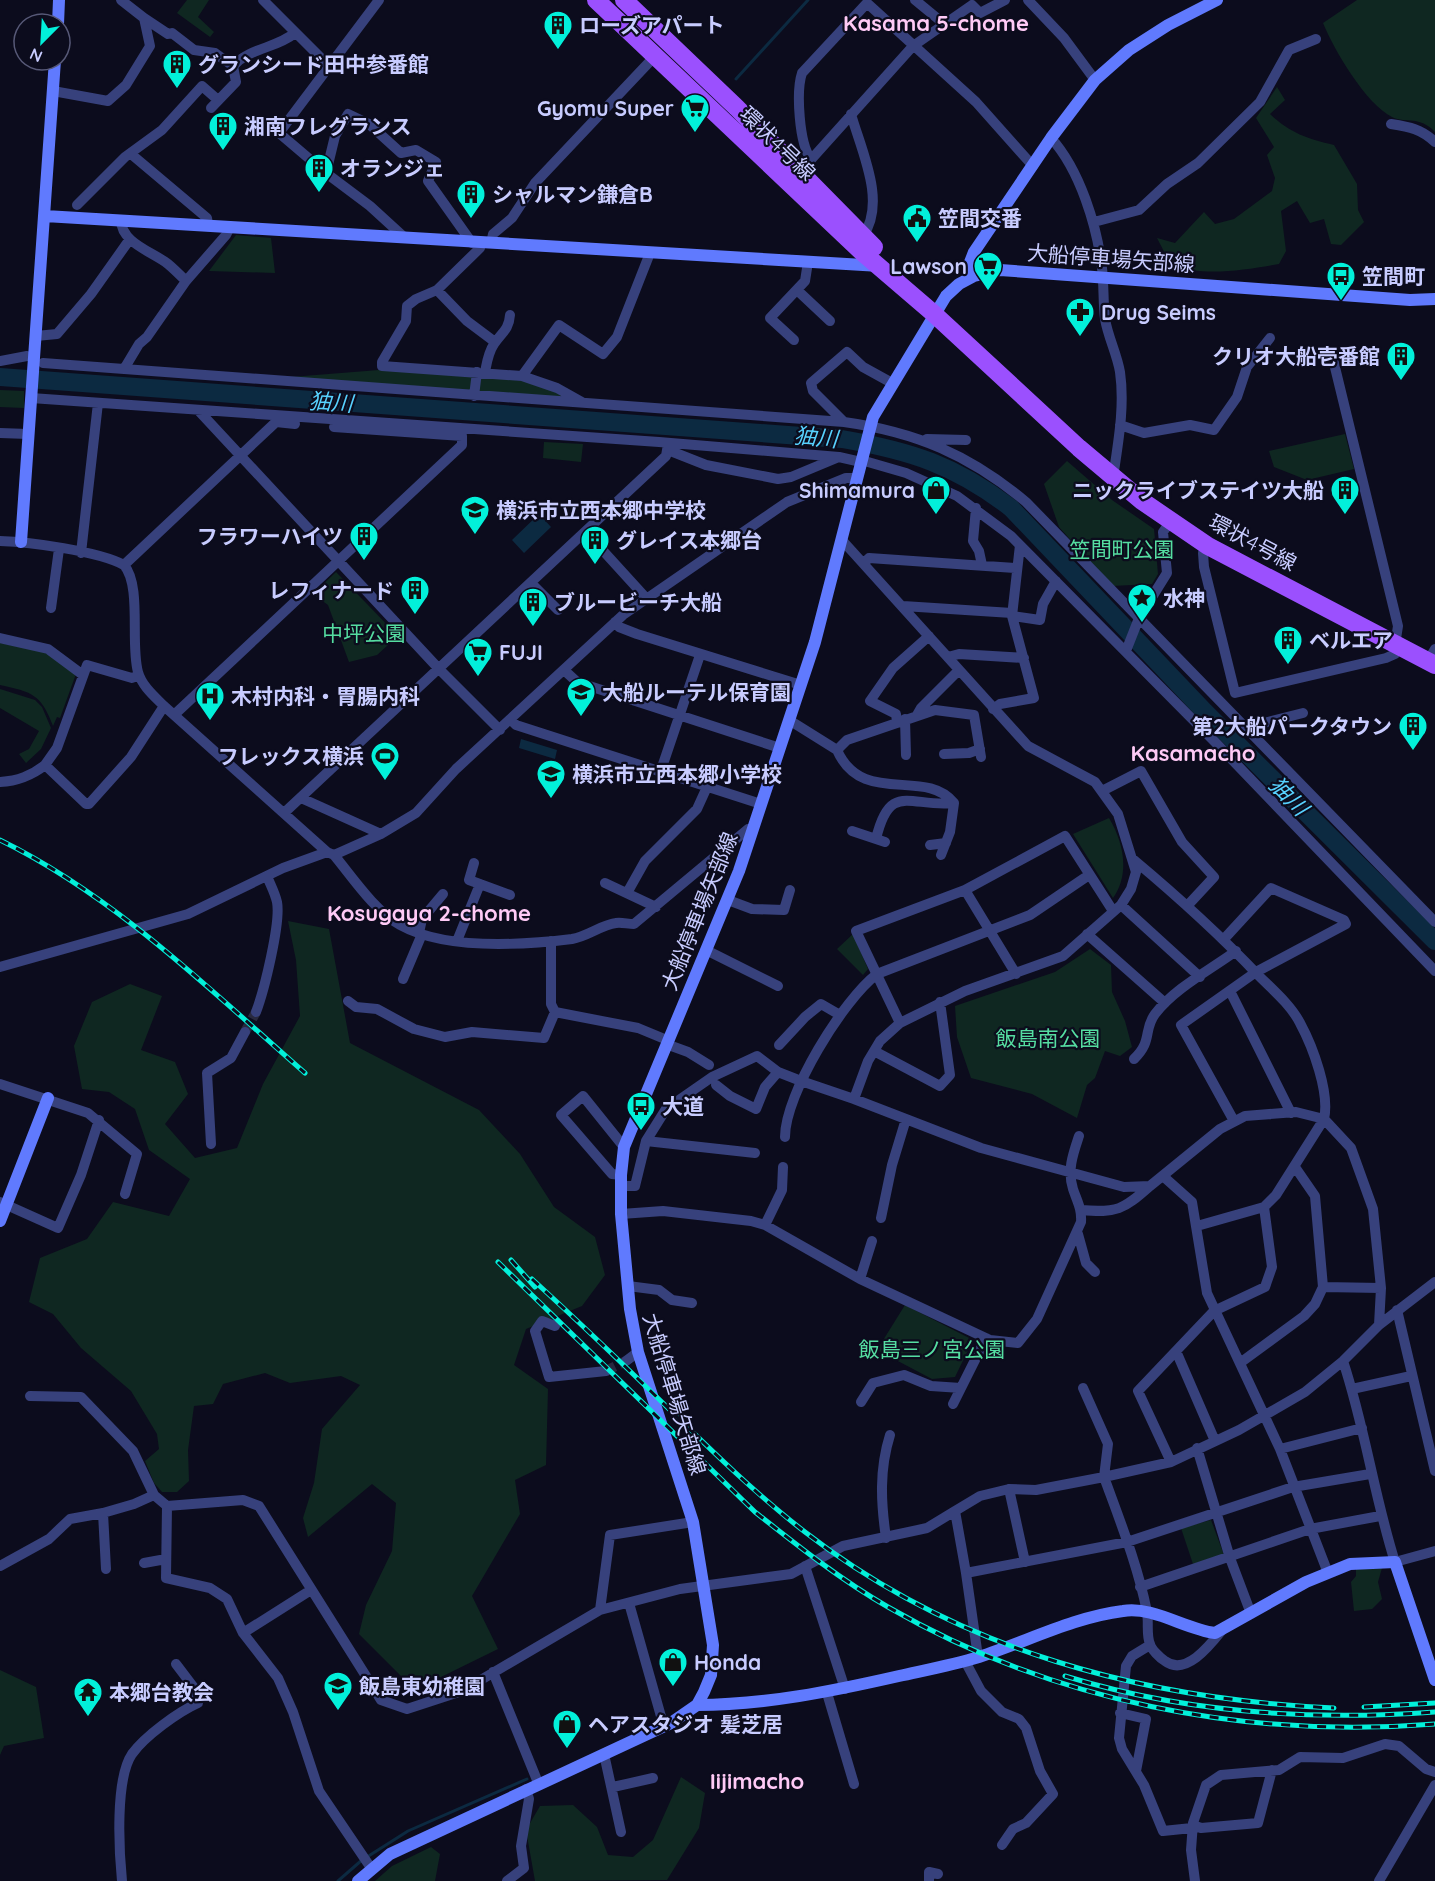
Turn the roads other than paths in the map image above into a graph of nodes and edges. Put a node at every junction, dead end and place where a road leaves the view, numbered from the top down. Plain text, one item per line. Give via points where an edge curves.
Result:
1 (121, 0) edge
2 (263, 0) edge
3 (380, 0) edge
4 (596, 0) edge
5 (624, 0) edge
6 (915, 0) edge
7 (1005, 0) edge
8 (1028, 0) edge
9 (1217, 0) edge
10 (144, 18) junction
11 (943, 23) junction
12 (296, 33) junction
13 (1316, 39) dead end
14 (913, 46) junction
15 (655, 56) junction
16 (234, 66) junction
17 (330, 67) junction
18 (54, 72) edge
19 (1095, 80) junction
20 (53, 91) junction
21 (851, 114) junction
22 (1391, 124) dead end
23 (1051, 138) junction
24 (1435, 142) edge
25 (131, 154) junction
26 (805, 166) junction
27 (1033, 166) junction
28 (326, 173) junction
29 (77, 205) dead end
30 (45, 216) junction
31 (121, 220) junction
32 (1094, 222) junction
33 (208, 225) junction
34 (230, 227) junction
35 (862, 236) junction
36 (405, 238) junction
37 (130, 239) junction
38 (481, 243) junction
39 (650, 253) junction
40 (808, 262) junction
41 (885, 266) junction
42 (972, 277) junction
43 (1103, 277) junction
44 (186, 281) junction
45 (437, 290) junction
46 (797, 290) junction
47 (1435, 299) edge
48 (933, 313) junction
49 (510, 315) dead end
50 (830, 321) dead end
51 (36, 336) junction
52 (1270, 338) dead end
53 (794, 340) dead end
54 (495, 342) junction
55 (1332, 355) dead end
56 (0, 361) edge
57 (34, 361) junction
58 (124, 369) junction
59 (481, 372) junction
60 (522, 376) junction
61 (892, 383) junction
62 (474, 396) junction
63 (31, 397) junction
64 (582, 402) junction
65 (98, 403) junction
66 (198, 410) junction
67 (844, 422) junction
68 (1120, 425) junction
69 (870, 427) junction
70 (0, 433) edge
71 (28, 434) junction
72 (924, 439) junction
73 (966, 440) dead end
74 (668, 447) junction
75 (241, 456) junction
76 (839, 457) junction
77 (864, 461) junction
78 (857, 478) junction
79 (1113, 478) junction
80 (976, 508) junction
81 (1170, 522) junction
82 (586, 532) junction
83 (841, 539) junction
84 (0, 541) edge
85 (21, 542) junction
86 (1020, 545) junction
87 (1208, 546) junction
88 (59, 549) junction
89 (81, 553) junction
90 (339, 561) junction
91 (864, 562) junction
92 (982, 565) junction
93 (124, 566) junction
94 (1015, 568) junction
95 (1056, 581) junction
96 (531, 583) junction
97 (647, 599) junction
98 (903, 606) junction
99 (51, 608) dead end
100 (558, 610) dead end
101 (1012, 615) junction
102 (1139, 618) junction
103 (615, 622) junction
104 (929, 636) junction
105 (0, 638) edge
106 (1397, 646) junction
107 (1126, 651) junction
108 (700, 655) junction
109 (948, 657) junction
110 (1024, 658) junction
111 (1433, 658) edge
112 (439, 669) junction
113 (564, 670) junction
114 (959, 670) junction
115 (83, 675) junction
116 (139, 675) junction
117 (801, 685) junction
118 (1235, 693) junction
119 (164, 706) junction
120 (993, 709) junction
121 (1303, 713) dead end
122 (174, 715) junction
123 (680, 715) junction
124 (917, 715) junction
125 (1237, 718) junction
126 (511, 720) junction
127 (789, 720) junction
128 (901, 721) junction
129 (500, 730) junction
130 (1251, 732) junction
131 (780, 748) junction
132 (837, 750) junction
133 (944, 754) dead end
134 (906, 755) dead end
135 (45, 765) junction
136 (660, 773) junction
137 (0, 782) edge
138 (707, 787) junction
139 (1102, 791) junction
140 (301, 798) junction
141 (954, 803) junction
142 (761, 804) junction
143 (284, 813) junction
144 (753, 829) junction
145 (852, 831) dead end
146 (381, 834) junction
147 (946, 843) junction
148 (930, 845) dead end
149 (330, 854) junction
150 (941, 855) dead end
151 (1134, 860) junction
152 (474, 863) dead end
153 (1089, 875) junction
154 (267, 876) junction
155 (605, 883) dead end
156 (480, 884) junction
157 (790, 890) dead end
158 (965, 890) junction
159 (627, 893) junction
160 (443, 894) dead end
161 (510, 895) dead end
162 (728, 900) junction
163 (1188, 905) junction
164 (656, 907) junction
165 (1117, 908) junction
166 (1435, 922) edge
167 (990, 931) junction
168 (421, 933) junction
169 (1087, 934) junction
170 (1224, 939) junction
171 (457, 941) junction
172 (551, 941) junction
173 (706, 950) junction
174 (1236, 951) junction
175 (0, 968) edge
176 (1435, 971) edge
177 (1256, 972) junction
178 (877, 974) junction
179 (1016, 974) junction
180 (1200, 977) junction
181 (404, 979) dead end
182 (778, 986) dead end
183 (1230, 991) junction
184 (348, 1001) dead end
185 (940, 1002) junction
186 (1165, 1003) junction
187 (256, 1012) tunnel mouth
188 (555, 1012) junction
189 (840, 1015) junction
190 (900, 1023) junction
191 (244, 1032) tunnel mouth
192 (666, 1042) junction
193 (779, 1045) dead end
194 (874, 1051) junction
195 (1134, 1059) dead end
196 (778, 1072) junction
197 (715, 1074) junction
198 (801, 1081) junction
199 (0, 1084) edge
200 (48, 1098) junction
201 (854, 1099) junction
202 (1291, 1113) junction
203 (906, 1119) junction
204 (1324, 1119) junction
205 (99, 1120) junction
206 (1234, 1121) junction
207 (1078, 1136) dead end
208 (785, 1137) dead end
209 (646, 1141) junction
210 (211, 1144) dead end
211 (624, 1147) junction
212 (756, 1153) dead end
213 (783, 1167) dead end
214 (1295, 1167) junction
215 (1071, 1173) junction
216 (1164, 1177) junction
217 (621, 1180) junction
218 (1150, 1186) junction
219 (125, 1194) dead end
220 (4, 1203) edge
221 (1264, 1207) junction
222 (1081, 1210) junction
223 (621, 1214) junction
224 (881, 1218) dead end
225 (0, 1221) edge
226 (765, 1225) junction
227 (1197, 1226) junction
228 (1078, 1234) junction
229 (872, 1241) dead end
230 (1095, 1272) dead end
231 (860, 1279) junction
232 (1435, 1282) edge
233 (628, 1287) junction
234 (1323, 1287) junction
235 (1381, 1288) junction
236 (692, 1303) dead end
237 (1397, 1310) junction
238 (1214, 1311) junction
239 (1379, 1324) junction
240 (555, 1326) dead end
241 (986, 1338) junction
242 (1176, 1350) junction
243 (638, 1352) junction
244 (626, 1361) tunnel mouth
245 (1343, 1361) junction
246 (1240, 1363) junction
247 (606, 1371) tunnel mouth
248 (1411, 1376) junction
249 (961, 1388) junction
250 (1083, 1388) dead end
251 (1352, 1389) junction
252 (30, 1395) dead end
253 (861, 1402) dead end
254 (953, 1404) dead end
255 (1263, 1415) junction
256 (1362, 1428) junction
257 (890, 1435) dead end
258 (1215, 1441) junction
259 (1197, 1448) junction
260 (1280, 1449) junction
261 (1171, 1462) junction
262 (1435, 1471) edge
263 (1370, 1474) junction
264 (1104, 1477) junction
265 (1293, 1487) junction
266 (1009, 1489) junction
267 (154, 1495) junction
268 (167, 1506) junction
269 (955, 1511) junction
270 (103, 1514) junction
271 (1217, 1514) junction
272 (1380, 1516) junction
273 (693, 1522) junction
274 (1310, 1529) junction
275 (886, 1538) junction
276 (1127, 1542) junction
277 (1435, 1551) edge
278 (1230, 1558) junction
279 (166, 1559) junction
280 (1025, 1562) junction
281 (1395, 1562) junction
282 (144, 1563) dead end
283 (0, 1566) edge
284 (805, 1566) junction
285 (106, 1569) dead end
286 (966, 1573) junction
287 (1328, 1574) junction
288 (705, 1584) junction
289 (1140, 1587) junction
290 (311, 1590) junction
291 (629, 1603) junction
292 (600, 1610) junction
293 (1251, 1611) junction
294 (1148, 1613) junction
295 (1223, 1629) junction
296 (243, 1633) junction
297 (1150, 1645) junction
298 (978, 1657) junction
299 (965, 1661) junction
300 (176, 1664) dead end
301 (493, 1672) junction
302 (1435, 1680) edge
303 (845, 1689) junction
304 (827, 1693) junction
305 (697, 1705) junction
306 (1120, 1713) junction
307 (664, 1727) junction
308 (604, 1755) junction
309 (1272, 1770) junction
310 (1136, 1771) junction
311 (1435, 1772) edge
312 (653, 1778) dead end
313 (854, 1784) dead end
314 (539, 1785) junction
315 (1435, 1785) edge
316 (613, 1787) junction
317 (526, 1789) junction
318 (1192, 1826) junction
319 (621, 1832) dead end
320 (1002, 1845) dead end
321 (371, 1868) junction
322 (122, 1881) edge
323 (358, 1881) edge
324 (507, 1881) edge
325 (1195, 1881) edge
326 (1379, 1881) edge

1 - 10 street
2 - 12 street
3 - 17 street
4 - 15 main road, 環状4号線
5 - 26 main road, 環状4号線
6 - 11 street
7 - 11 street via 980,13 972,4
8 - 19 street
9 - 19 street via 1129,50
10 - 16 street via 194,50 215,54
10 - 20 street via 150,46 126,85 108,101
11 - 14 street
12 - 16 street via 275,45 254,50
12 - 17 street
13 - 32 street via 1289,50 1260,102 1198,164 1167,184 1139,210
14 - 21 street
14 - 26 street via 867,3 802,73
14 - 27 street via 976,102
15 - 38 street via 534,183 512,218
15 - 41 main road, 環状4号線
16 - 25 street via 236,82 214,104 202,86 162,130
17 - 28 street via 279,133
18 - 20 street
19 - 23 street
20 - 30 street
21 - 26 street
21 - 35 street via 873,194 871,224
22 - 24 street via 1425,132
23 - 27 street
23 - 32 street via 1075,171
25 - 29 street
25 - 33 street via 207,218
26 - 35 main road, 環状4号線
27 - 42 street via 974,252 967,270
28 - 36 street
28 - 38 street via 335,136 348,114 369,124 401,153 416,150 436,162 428,181
30 - 31 street
30 - 51 street
31 - 33 street
31 - 37 street via 121,228
32 - 43 street
33 - 34 street
34 - 36 street
34 - 44 street
35 - 41 main road, 環状4号線
36 - 38 street
37 - 44 street via 169,264
37 - 51 street via 92,294 57,334
38 - 39 street
38 - 45 street
39 - 40 street
39 - 60 street via 617,337 603,354 559,325
40 - 41 street
40 - 46 street via 807,276
41 - 48 main road, 環状4号線
42 - 43 street, 大船停車場矢部線 via 1000,270
42 - 48 street, 大船停車場矢部線 via 959,284
43 - 47 street, 大船停車場矢部線
43 - 68 street via 1105,319 1120,372
44 - 58 street
45 - 54 street via 467,321
45 - 59 street via 407,306 406,321 382,366
46 - 50 street
46 - 53 street via 770,318
48 - 61 street, 大船停車場矢部線
48 - 79 main road, 環状4号線
49 - 54 street via 509,326
51 - 57 street
52 - 68 street via 1247,367 1237,397 1214,430 1190,425 1144,433
54 - 59 street
55 - 106 street via 1398,626
56 - 57 street
57 - 58 street
57 - 63 street
58 - 62 street
59 - 60 street
59 - 62 street
60 - 64 street
61 - 67 street via 863,367 847,352 811,383 813,391
61 - 69 street, 大船停車場矢部線
62 - 64 street
63 - 65 street
63 - 71 street
64 - 67 street
65 - 66 street
65 - 89 street
66 - 74 street
66 - 75 street
67 - 69 street
68 - 79 street
69 - 72 street
69 - 77 street, 大船停車場矢部線
70 - 71 street
71 - 85 street
72 - 73 street
72 - 102 street via 974,464 1026,501
74 - 76 street
74 - 76 street via 706,465 778,479
74 - 82 street via 666,456
75 - 90 street
75 - 90 street via 276,422 462,436 462,445
75 - 93 street
76 - 77 street
77 - 78 street, 大船停車場矢部線
77 - 80 street via 938,487
78 - 83 street, 大船停車場矢部線
78 - 97 street via 846,478 787,502
79 - 81 main road, 環状4号線
80 - 86 street
80 - 92 street via 973,541 980,551
81 - 87 main road, 環状4号線
81 - 102 street via 1163,532 1167,573
82 - 96 street
82 - 97 street
83 - 91 street
83 - 117 street, 大船停車場矢部線
84 - 85 street
85 - 88 street
86 - 94 street
86 - 95 street
87 - 106 main road, 環状4号線
87 - 118 street via 1203,553 1204,567
88 - 89 street
88 - 99 street
89 - 93 street
90 - 112 street
90 - 122 street
91 - 92 street via 869,558
91 - 98 street
92 - 94 street
93 - 116 street via 132,581
94 - 101 street
95 - 101 street via 1042,604 1040,620
95 - 107 street
96 - 100 street
96 - 112 street
97 - 103 street
98 - 101 street
98 - 104 street
101 - 110 street
102 - 107 street
102 - 125 street
103 - 108 street via 637,634
103 - 113 street
104 - 109 street
104 - 128 street via 893,668 870,701 896,714
105 - 115 street via 48,649
106 - 111 main road, 環状4号線
106 - 118 street via 1395,654 1386,658
107 - 176 street
108 - 117 street
108 - 123 street
109 - 110 street via 959,654
109 - 114 street
110 - 120 street via 1034,698 1000,704
112 - 129 street
112 - 140 street
113 - 123 street via 577,682
113 - 126 street
114 - 120 street
114 - 124 street
115 - 116 street via 87,665 132,678
115 - 135 street via 57,748
116 - 119 street
117 - 127 street, 大船停車場矢部線
118 - 125 street
119 - 122 street
119 - 135 street via 131,757 89,804
120 - 139 street via 1028,746 1086,776
121 - 130 street via 1264,723
122 - 143 street
123 - 131 street
123 - 136 street
124 - 128 street
124 - 133 street via 935,710 974,715 981,753
125 - 130 street
126 - 129 street
126 - 136 street via 516,725
127 - 131 street, 大船停車場矢部線
127 - 132 street
128 - 132 street via 847,740
128 - 134 street
129 - 146 street via 456,769 416,813
130 - 166 street
131 - 142 street, 大船停車場矢部線
132 - 141 street via 852,770 874,784 932,788
135 - 137 street via 33,775
136 - 138 street
138 - 142 street
138 - 159 street via 697,809 645,861
139 - 151 street via 1118,814
139 - 163 street via 1141,771 1182,842 1214,877
140 - 143 street
140 - 146 street
141 - 145 street via 938,805 916,799 899,802 887,808 880,840
141 - 147 street
142 - 144 street, 大船停車場矢部線
143 - 149 street
144 - 162 street, 大船停車場矢部線
144 - 164 street via 720,850
146 - 149 street
147 - 148 street
147 - 150 street
149 - 154 street
149 - 168 street via 384,913
151 - 163 street
151 - 165 street via 1134,881
152 - 156 street via 469,880
153 - 158 street via 1065,836
153 - 165 street
153 - 167 street via 1029,915
154 - 175 street via 188,914
154 - 187 street via 277,903 276,936
155 - 159 street
156 - 161 street
156 - 171 street
157 - 162 street via 784,910 752,909
158 - 167 street
158 - 178 street via 856,931
159 - 164 street
160 - 168 street via 422,918
162 - 173 street, 大船停車場矢部線
163 - 170 street
164 - 172 street via 634,924 615,923 579,938
165 - 169 street
165 - 180 street
167 - 178 street
167 - 179 street
168 - 171 street
168 - 181 street
169 - 179 street via 1063,956
169 - 186 street
170 - 174 street
170 - 177 street via 1271,888 1346,924
171 - 172 street
172 - 188 street via 551,1004
173 - 182 street
173 - 192 street, 大船停車場矢部線
174 - 177 street
174 - 180 street
177 - 183 street
177 - 204 street via 1300,1022 1324,1086
178 - 189 street via 864,983
178 - 190 street
179 - 185 street
180 - 186 street
183 - 202 street
183 - 206 street via 1182,1025
184 - 188 street via 356,1007 377,1009 414,1029 445,1037 472,1032 544,1038
185 - 190 street
185 - 194 street via 950,1075 940,1086
186 - 195 street via 1150,1023 1144,1048
188 - 192 street via 638,1028
189 - 193 street via 821,1005
189 - 198 street
190 - 194 street
191 - 210 street via 231,1058 207,1073
192 - 197 street via 688,1052
192 - 211 street, 大船停車場矢部線
194 - 201 street
196 - 197 street via 757,1056
196 - 197 street via 765,1087 756,1109 730,1096
196 - 198 street
197 - 209 street via 666,1109
198 - 201 street
198 - 208 street via 785,1124
199 - 200 street
200 - 205 street
200 - 220 street
201 - 203 street
202 - 204 street
202 - 206 street via 1245,1116
203 - 215 street via 981,1148
203 - 224 street
204 - 214 street
204 - 235 street via 1351,1148 1361,1168 1373,1209
205 - 219 street via 137,1154
205 - 220 street via 58,1228
206 - 216 street
207 - 215 street
209 - 212 street
209 - 217 street via 635,1186
211 - 217 street, 大船停車場矢部線
211 - 217 street via 583,1096 561,1115
213 - 226 street via 782,1190
214 - 221 street
214 - 234 street via 1315,1196
215 - 218 street via 1124,1187
215 - 222 street
216 - 218 street
216 - 227 street via 1192,1202
217 - 223 street, 大船停車場矢部線
218 - 222 street via 1127,1207 1116,1211
220 - 225 street
221 - 227 street
221 - 238 street via 1272,1267 1269,1280 1265,1287
222 - 228 street
223 - 226 street via 663,1212
223 - 233 street, 大船停車場矢部線
226 - 231 street
227 - 238 street via 1203,1278
228 - 230 street via 1086,1263
228 - 241 street via 1037,1319 1018,1342
229 - 231 street
231 - 241 street
232 - 237 street
233 - 236 street via 659,1290 672,1300
233 - 243 street, 大船停車場矢部線
234 - 235 street
234 - 246 street via 1304,1316
235 - 239 street
237 - 239 street
237 - 248 street
238 - 242 street
238 - 246 street
239 - 245 street
240 - 247 street via 542,1321 535,1331 549,1377
241 - 249 street
242 - 258 street
242 - 261 street via 1138,1391
243 - 244 street
243 - 273 street, 大船停車場矢部線
245 - 251 street
245 - 255 street via 1305,1392
246 - 255 street
248 - 251 street
248 - 262 street
249 - 253 street via 931,1386 904,1375 873,1383
249 - 254 street
250 - 264 street via 1108,1444
251 - 256 street
252 - 267 street via 81,1397 133,1451
255 - 258 street
255 - 260 street
256 - 260 street
256 - 263 street
257 - 275 street via 881,1483
258 - 259 street
259 - 261 street
259 - 271 street
260 - 265 street
261 - 264 street
263 - 265 street
263 - 272 street
264 - 266 street via 1036,1490
264 - 276 street
265 - 271 street
265 - 274 street
266 - 269 street via 980,1496
266 - 280 street
267 - 268 street
267 - 270 street
268 - 279 street
268 - 290 street via 253,1502
269 - 275 street via 927,1528
269 - 286 street
270 - 283 street via 70,1519 49,1539
270 - 285 street
271 - 276 street
271 - 278 street
272 - 274 street
272 - 281 street
273 - 288 street, 大船停車場矢部線
273 - 292 street via 610,1535
274 - 278 street
274 - 287 street
275 - 284 street via 843,1546
276 - 280 street
276 - 289 street
277 - 281 street
278 - 289 street
278 - 293 street
279 - 282 street
279 - 296 street via 166,1578 210,1588 226,1599
280 - 286 street
281 - 287 street via 1350,1564
281 - 302 street
284 - 288 street via 779,1577
284 - 303 street
286 - 298 street
287 - 293 street
288 - 291 street
288 - 305 street, 大船停車場矢部線 via 713,1660 711,1675
289 - 294 street
290 - 296 street
290 - 301 street via 381,1700 396,1708 407,1709 462,1691
291 - 292 street
291 - 307 street
292 - 301 street
293 - 295 street
294 - 295 street via 1204,1631 1215,1633
294 - 297 street
294 - 298 street via 1125,1610 1094,1617
295 - 297 street via 1210,1646 1186,1664 1165,1662
296 - 321 street via 278,1678 294,1712 319,1791
297 - 306 street via 1132,1656 1125,1666
298 - 299 street
299 - 303 street
299 - 320 street via 981,1691 1026,1728 1040,1771 1053,1794 1026,1823 1013,1829
300 - 322 street via 195,1689 198,1703 181,1711 133,1752 127,1764 118,1839
301 - 314 street
303 - 304 street
304 - 305 street
304 - 313 street
305 - 307 street
306 - 310 street via 1122,1749
306 - 310 street via 1146,1719
307 - 308 street
308 - 314 street
308 - 316 street
309 - 311 street via 1300,1757 1342,1758 1386,1744 1399,1746
309 - 318 street via 1221,1775 1206,1785
309 - 318 street via 1258,1823
310 - 318 street via 1163,1831
312 - 316 street
314 - 317 street
315 - 326 street
316 - 319 street
317 - 321 street via 390,1854
317 - 324 street via 529,1799 521,1846 524,1868
318 - 325 street
321 - 323 street

